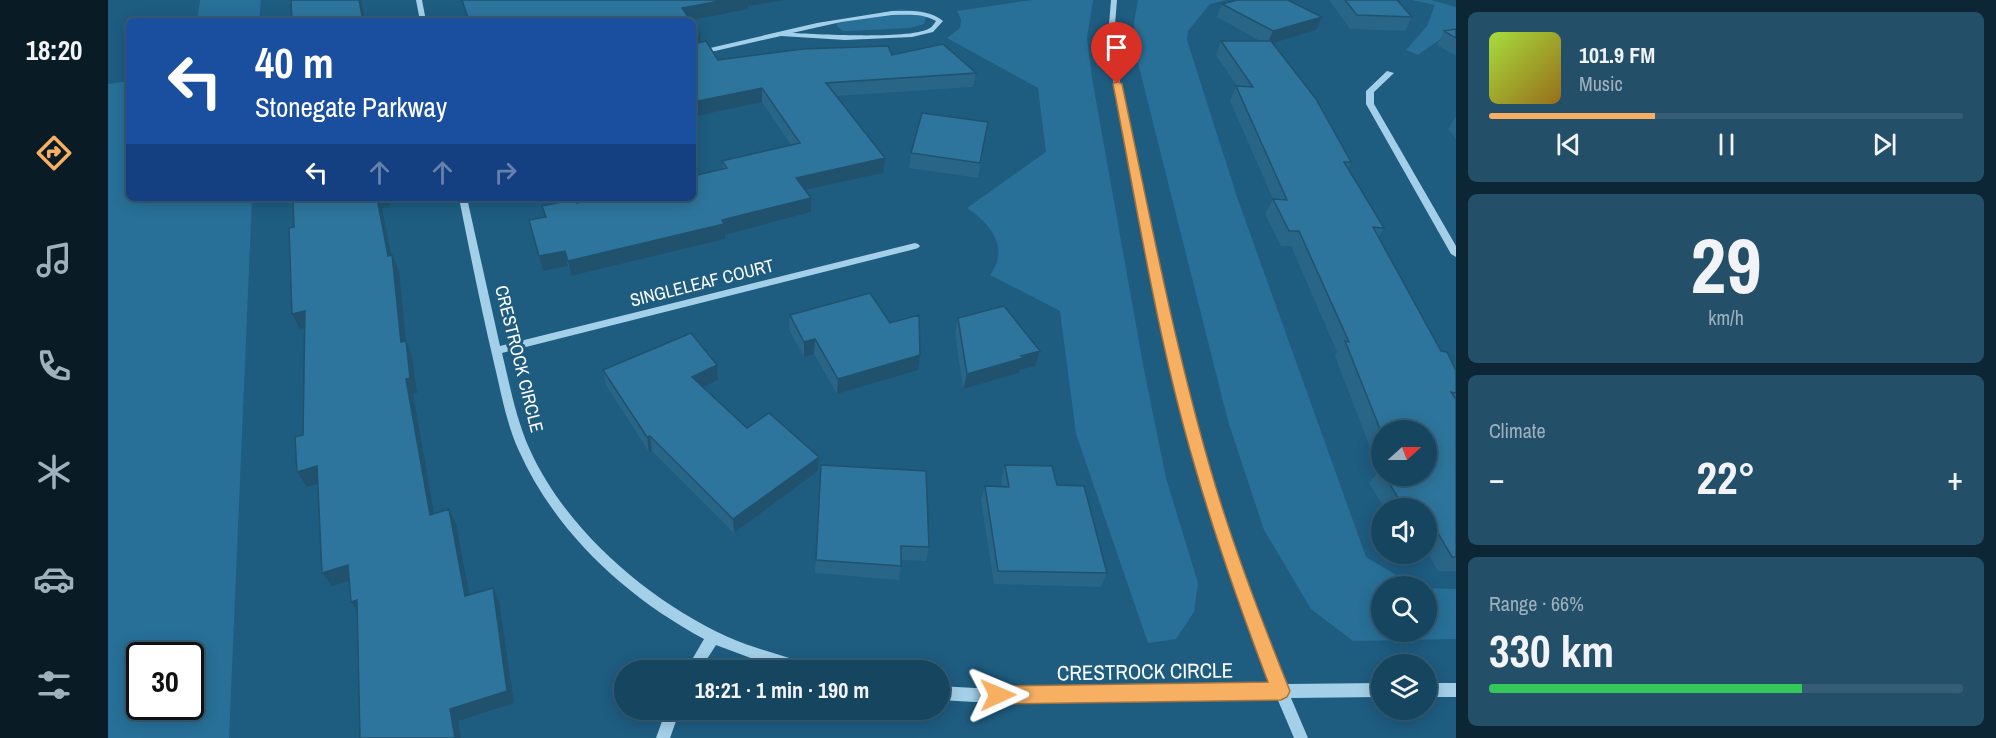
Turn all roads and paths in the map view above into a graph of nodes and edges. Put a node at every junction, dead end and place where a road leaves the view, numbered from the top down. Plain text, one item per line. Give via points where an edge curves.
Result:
1 (419, 0) edge
2 (1114, 0) edge
3 (924, 5) dead end
4 (866, 8) dead end
5 (422, 18) edge
6 (782, 34) junction
7 (696, 53) edge
8 (1390, 73) dead end
9 (464, 201) edge
10 (915, 246) dead end
11 (1456, 254) edge
12 (496, 351) junction
13 (713, 637) junction
14 (699, 660) edge
15 (773, 660) edge
16 (1371, 690) edge
17 (1437, 690) edge
18 (1456, 690) edge
19 (1281, 691) junction
20 (950, 694) edge
21 (669, 720) edge
22 (663, 738) edge
23 (1301, 738) edge

1 - 5 street
2 - 19 street via 1110,50 1174,360 1222,532
3 - 6 street via 936,12 940,21 935,28 922,33 845,38
4 - 6 street via 826,17
6 - 7 street
8 - 11 street via 1370,91 1370,104
9 - 12 street, CRESTROCK CIRCLE
10 - 12 street, SINGLELEAF COURT
12 - 13 street, CRESTROCK CIRCLE via 524,451 565,518 592,550 626,578
13 - 14 street
13 - 15 street, CRESTROCK CIRCLE
16 - 19 street, CRESTROCK CIRCLE
17 - 18 street
19 - 20 street, CRESTROCK CIRCLE
19 - 23 street
21 - 22 street

